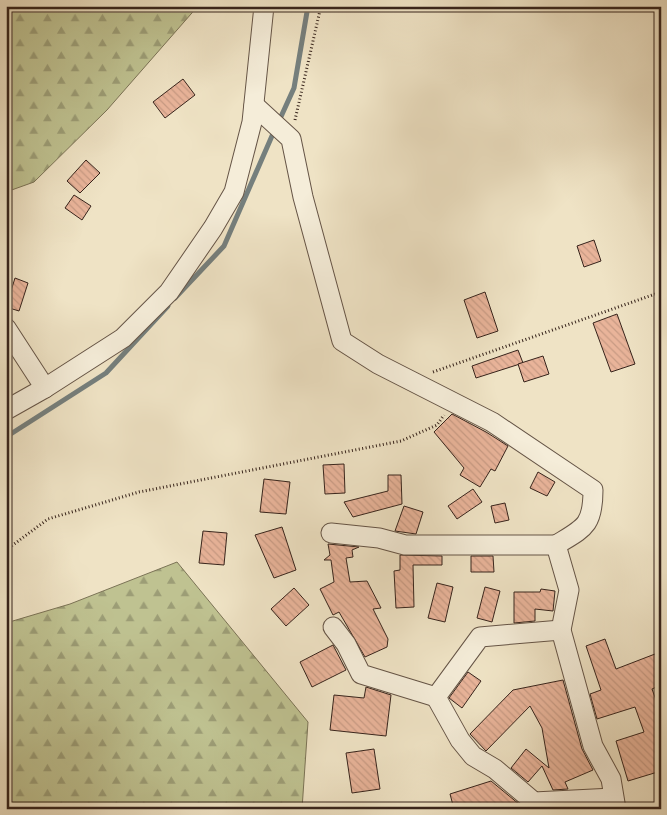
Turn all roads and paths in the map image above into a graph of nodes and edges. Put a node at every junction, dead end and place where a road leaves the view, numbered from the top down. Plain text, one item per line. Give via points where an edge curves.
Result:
1 (264, 6) edge
2 (321, 6) edge
3 (254, 105) junction
4 (291, 139) junction
5 (661, 292) edge
6 (6, 328) edge
7 (411, 380) junction
8 (45, 388) junction
9 (452, 402) junction
10 (6, 410) edge
11 (331, 533) dead end
12 (556, 546) junction
13 (6, 550) edge
14 (333, 628) dead end
15 (561, 630) junction
16 (436, 697) junction
17 (614, 804) edge
18 (530, 805) edge

1 - 3 street
2 - 4 path
3 - 4 street
3 - 8 street via 234,192 169,292 123,338
4 - 7 street via 303,197 342,341
5 - 7 path
6 - 8 street
7 - 9 street
8 - 10 street
9 - 12 street via 492,422 594,490 594,507 586,527
9 - 13 path via 437,426 401,440 139,492 48,518
11 - 12 street via 378,538 405,546
12 - 15 street via 569,590
14 - 16 street via 346,644 361,674
15 - 16 street via 480,637
15 - 17 street via 593,746 610,779
16 - 18 street via 460,740 474,756 495,769
17 - 18 street

